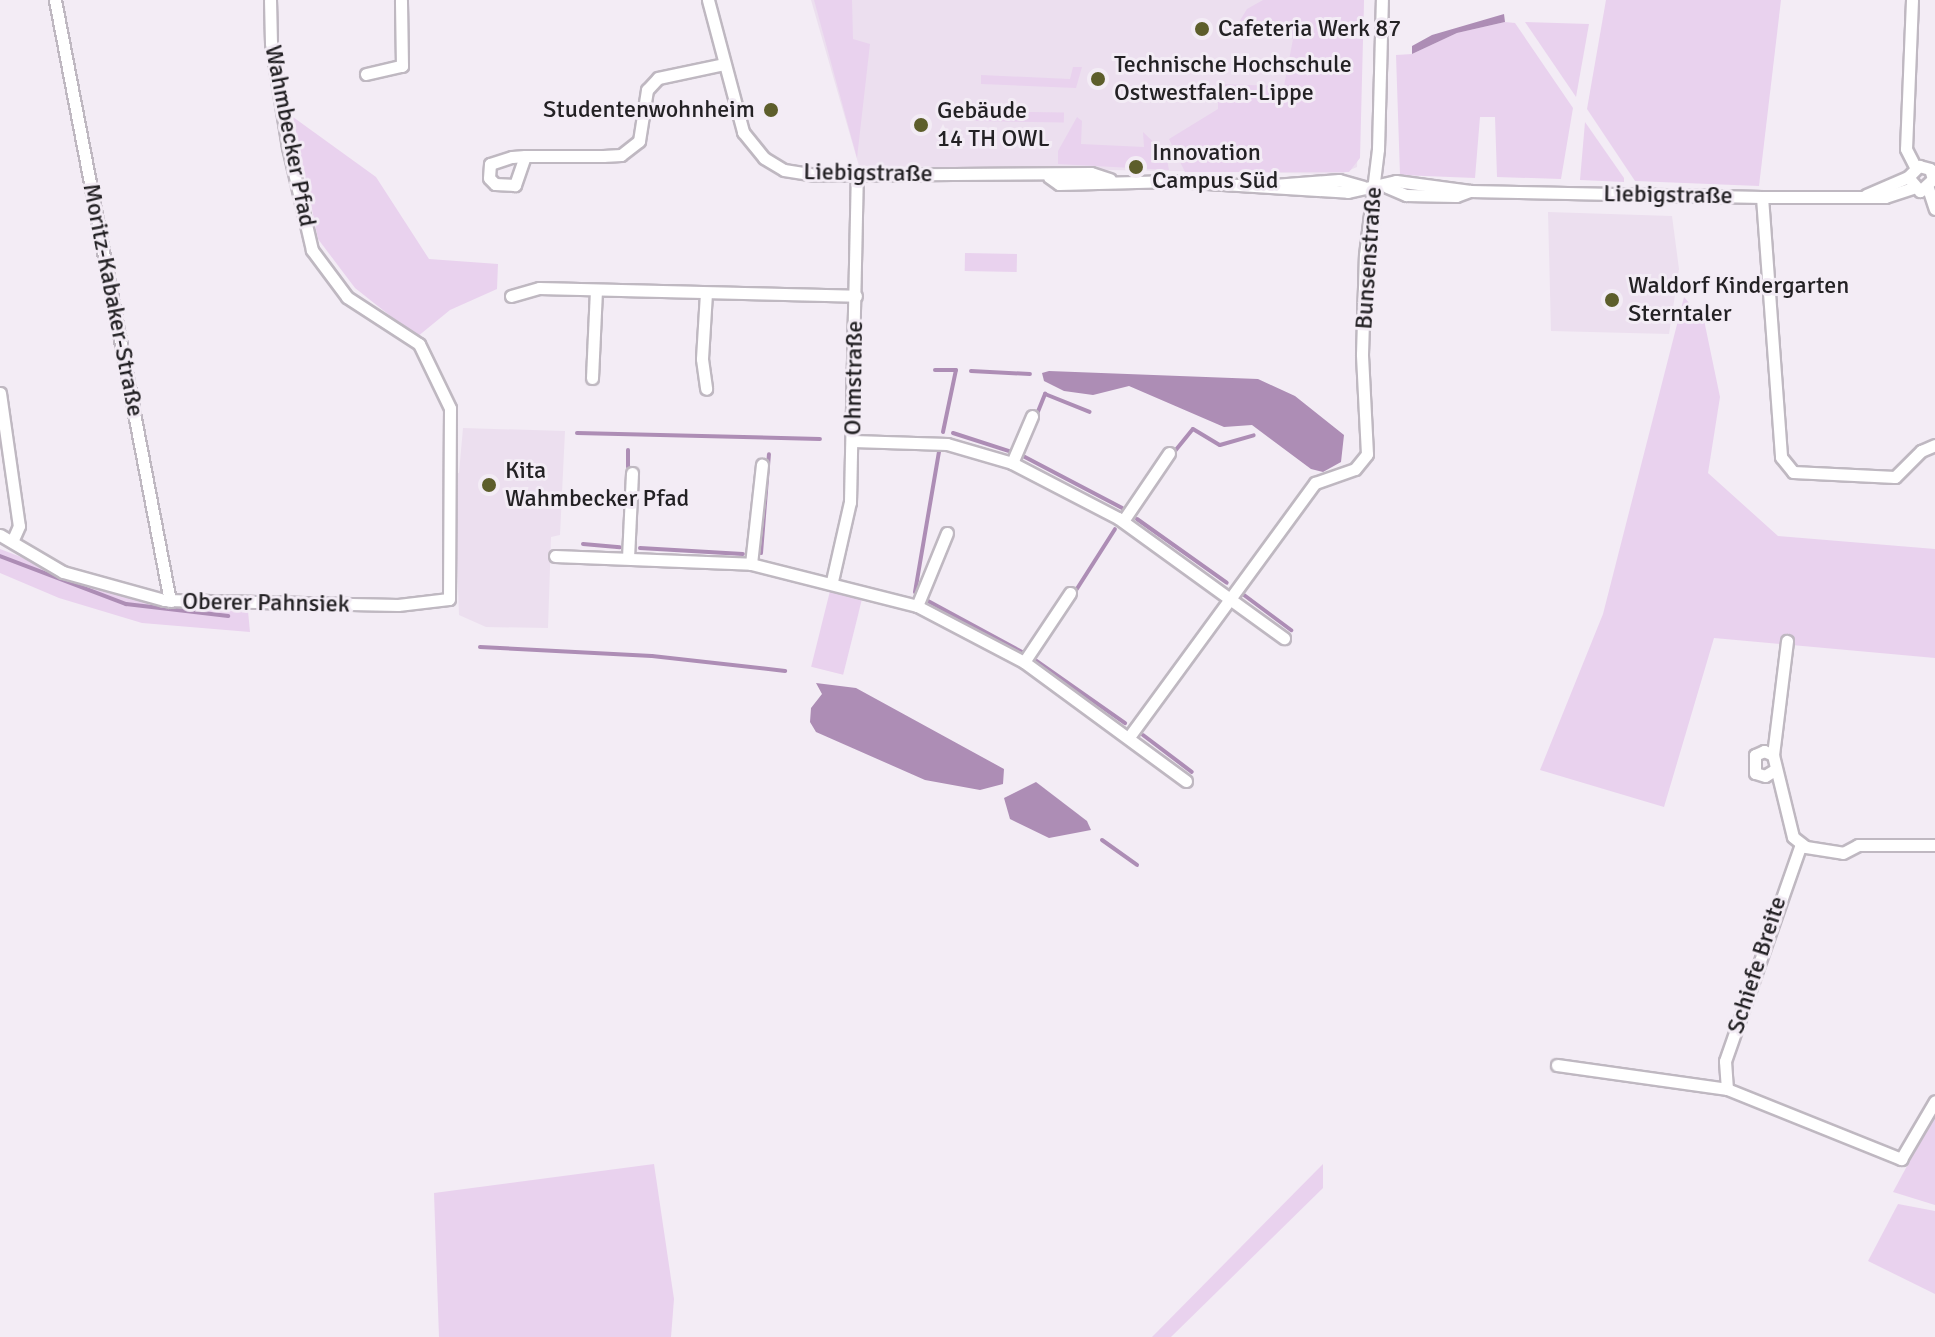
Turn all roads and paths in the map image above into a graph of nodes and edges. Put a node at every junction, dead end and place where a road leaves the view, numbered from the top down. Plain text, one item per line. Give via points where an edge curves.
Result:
1 (55, 0) edge
2 (270, 0) edge
3 (401, 0) edge
4 (708, 0) edge
5 (1382, 0) edge
6 (1912, 0) edge
7 (724, 64) junction
8 (366, 74) dead end
9 (525, 156) dead end
10 (1924, 172) edge
11 (857, 174) junction
12 (1368, 187) junction
13 (1762, 197) junction
14 (1935, 209) edge
15 (596, 291) junction
16 (706, 293) junction
17 (511, 296) dead end
18 (856, 296) junction
19 (592, 378) dead end
20 (706, 389) dead end
21 (0, 393) edge
22 (1032, 416) dead end
23 (853, 441) junction
24 (1935, 445) edge
25 (1169, 453) dead end
26 (1012, 463) junction
27 (762, 465) dead end
28 (6, 472) edge
29 (632, 473) dead end
30 (1123, 521) junction
31 (947, 533) dead end
32 (0, 535) edge
33 (12, 542) junction
34 (555, 556) dead end
35 (628, 558) junction
36 (751, 564) junction
37 (832, 581) junction
38 (1070, 593) dead end
39 (1229, 598) junction
40 (449, 599) joint
41 (170, 601) junction
42 (917, 606) junction
43 (1284, 638) dead end
44 (1787, 641) dead end
45 (1024, 662) junction
46 (1129, 737) junction
47 (1773, 755) junction
48 (1773, 771) junction
49 (1186, 781) dead end
50 (1801, 844) junction
51 (1935, 845) edge
52 (1557, 1065) dead end
53 (1727, 1089) junction
54 (1935, 1101) edge

1 - 41 street, Moritz-Kabaker-Straße
2 - 40 street, Wahmbecker Pfad via 271,43 288,147 312,250 347,297 419,344 450,408
3 - 8 street via 402,66
4 - 7 street, Liebigstraße
5 - 12 street, Bunsenstraße
6 - 10 street via 1906,149
7 - 9 street via 658,78 647,90 639,141 621,155
7 - 11 street, Liebigstraße via 736,115 764,158 799,174
10 - 13 street, Liebigstraße via 1885,197
10 - 14 street, Liebigstraße
11 - 12 street, Liebigstraße via 1049,177 1060,172 1274,185 1339,180
11 - 18 street, Ohmstraße
12 - 13 street, Liebigstraße via 1396,181 1470,191
12 - 39 street, Bunsenstraße via 1362,354 1367,454 1355,469 1315,483
13 - 24 street via 1781,457 1793,472 1895,477 1921,451
15 - 16 street
15 - 17 street via 539,288
15 - 19 street
16 - 18 street
16 - 20 street
18 - 23 street, Ohmstraße
21 - 28 street
22 - 26 street
23 - 26 street via 947,444
23 - 37 street, Ohmstraße via 850,502
25 - 30 street
26 - 30 street
27 - 36 street
28 - 33 street via 19,529
29 - 35 street
30 - 39 street
31 - 42 street
32 - 33 street, Oberer Pahnsiek
33 - 41 street, Oberer Pahnsiek via 63,572
34 - 35 street
35 - 36 street
36 - 37 street
37 - 42 street
38 - 45 street
39 - 43 street
39 - 46 street
40 - 41 street, Oberer Pahnsiek via 398,605
42 - 45 street
44 - 47 street
45 - 46 street
46 - 49 street
47 - 48 street
47 - 48 street via 1764,751 1751,764 1765,776
48 - 50 street via 1783,783 1793,837
50 - 51 street via 1843,853 1858,845
50 - 53 street, Schiefe Breite via 1725,1061
52 - 53 street
53 - 54 street via 1901,1159

